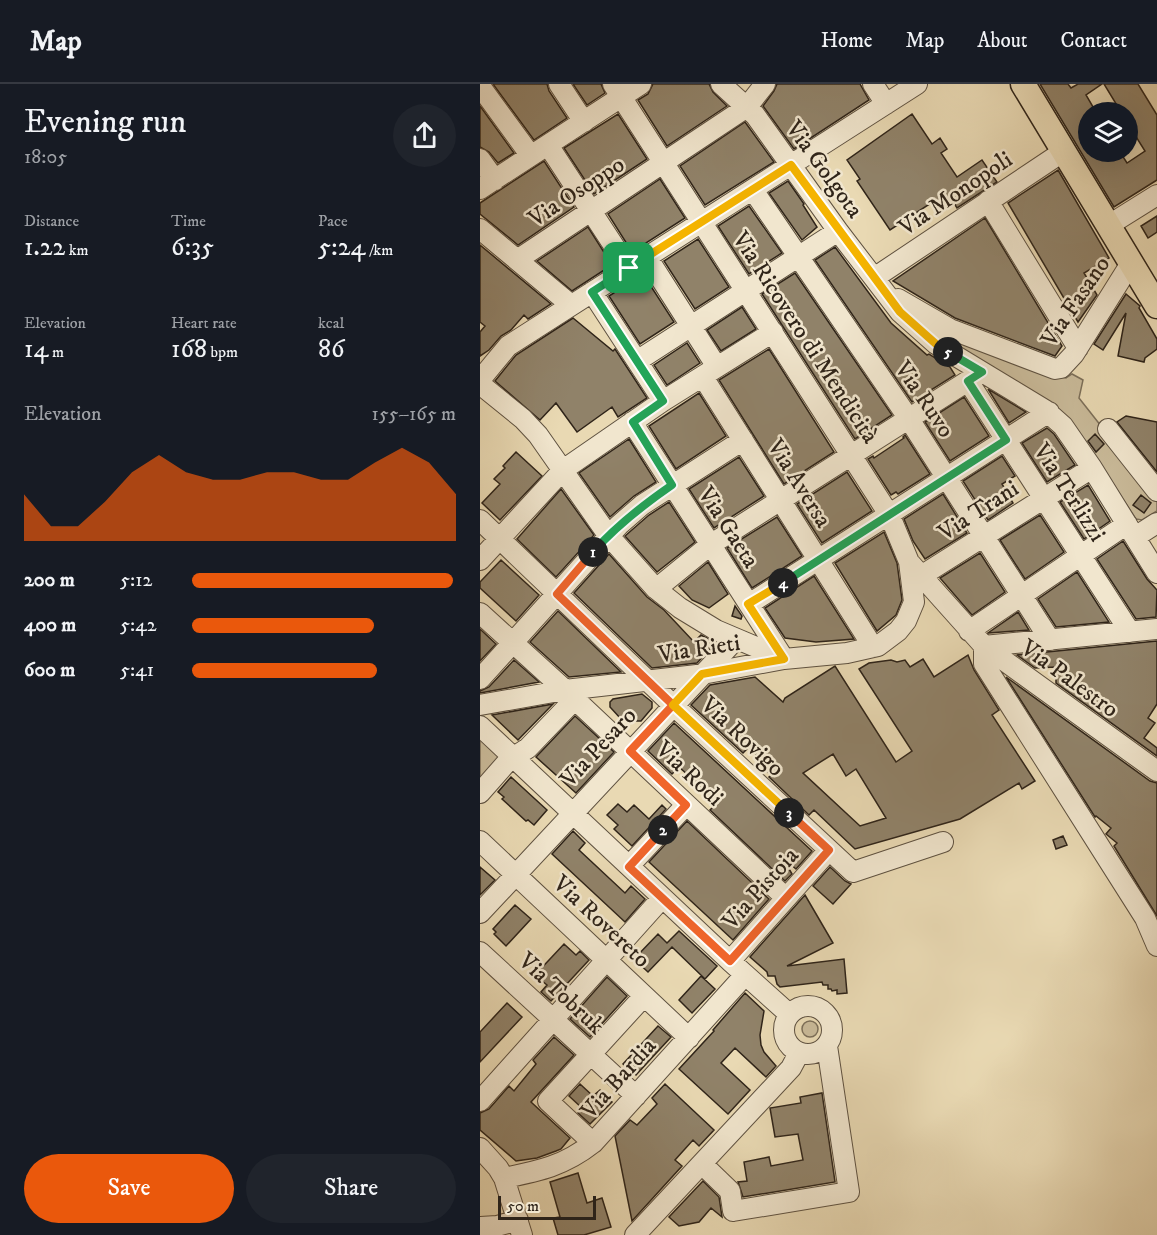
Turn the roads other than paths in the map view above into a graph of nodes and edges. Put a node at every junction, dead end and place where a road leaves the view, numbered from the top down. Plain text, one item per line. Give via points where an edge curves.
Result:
1 (559, 84) edge
2 (641, 84) edge
3 (721, 84) edge
4 (765, 84) edge
5 (873, 84) edge
6 (917, 84) edge
7 (1023, 84) edge
8 (487, 91) edge
9 (617, 91) edge
10 (886, 104) junction
11 (747, 107) junction
12 (584, 122) junction
13 (548, 145) junction
14 (1064, 151) junction
15 (531, 156) junction
16 (480, 159) edge
17 (663, 164) junction
18 (791, 165) junction
19 (487, 185) edge
20 (753, 190) junction
21 (1157, 195) edge
22 (988, 201) junction
23 (591, 211) junction
24 (701, 222) junction
25 (1109, 225) junction
26 (480, 229) edge
27 (838, 231) junction
28 (798, 256) junction
29 (647, 257) junction
30 (517, 260) junction
31 (1131, 263) junction
32 (629, 268) junction
33 (878, 284) junction
34 (746, 290) junction
35 (592, 292) junction
36 (571, 305) junction
37 (1157, 306) edge
38 (690, 326) junction
39 (773, 332) junction
40 (1078, 348) junction
41 (637, 361) junction
42 (1061, 368) joint
43 (710, 372) junction
44 (975, 376) junction
45 (480, 382) edge
46 (663, 401) junction
47 (1049, 412) junction
48 (909, 419) junction
49 (633, 422) junction
50 (1108, 429) dead end
51 (743, 440) junction
52 (1006, 440) junction
53 (852, 455) junction
54 (1092, 468) junction
55 (563, 470) junction
56 (947, 478) junction
57 (672, 485) junction
58 (1157, 491) edge
59 (1044, 498) junction
60 (781, 500) junction
61 (890, 516) junction
62 (480, 520) edge
63 (1157, 524) edge
64 (1131, 531) junction
65 (608, 535) junction
66 (984, 536) junction
67 (500, 538) junction
68 (710, 544) junction
69 (1081, 555) junction
70 (480, 560) edge
71 (819, 561) junction
72 (914, 571) junction
73 (1157, 573) edge
74 (656, 589) junction
75 (557, 594) junction
76 (1022, 595) junction
77 (748, 604) junction
78 (480, 613) edge
79 (1157, 629) edge
80 (969, 631) junction
81 (1130, 632) junction
82 (736, 639) junction
83 (1050, 640) junction
84 (512, 642) junction
85 (984, 646) junction
86 (873, 647) junction
87 (784, 659) junction
88 (702, 674) junction
89 (480, 679) edge
90 (648, 682) junction
91 (570, 694) junction
92 (480, 705) edge
93 (673, 705) junction
94 (480, 726) edge
95 (630, 751) junction
96 (513, 758) junction
97 (1157, 771) edge
98 (480, 793) edge
99 (686, 805) junction
100 (572, 812) junction
101 (480, 841) edge
102 (943, 842) dead end
103 (829, 850) junction
104 (629, 867) junction
105 (516, 875) junction
106 (786, 897) junction
107 (663, 898) junction
108 (480, 913) edge
109 (1157, 946) edge
110 (480, 951) edge
111 (605, 959) junction
112 (730, 961) junction
113 (745, 975) junction
114 (644, 996) junction
115 (789, 1014) junction
116 (552, 1019) junction
117 (689, 1038) junction
118 (827, 1046) junction
119 (799, 1053) junction
120 (590, 1054) junction
121 (636, 1096) junction
122 (480, 1101) edge
123 (593, 1143) junction
124 (482, 1153) edge
125 (702, 1164) junction
126 (504, 1178) junction
127 (480, 1227) edge
128 (520, 1228) edge
129 (634, 1235) edge

1 - 12 street
2 - 9 street
3 - 11 street, Via Golgota
4 - 11 street, Via Osoppo
5 - 10 street
6 - 10 street
7 - 14 main road
8 - 15 street
9 - 12 street
9 - 17 street, Via Ricovero di Mendicità
10 - 18 street
11 - 17 street, Via Osoppo
11 - 18 street, Via Golgota
12 - 13 street
13 - 15 street
13 - 23 street
14 - 22 street, Via Monopoli
14 - 25 main road
15 - 19 street
16 - 19 street
17 - 23 street, Via Osoppo
17 - 24 street, Via Ricovero di Mendicità
18 - 20 street
18 - 27 street, Via Golgota
20 - 24 street
20 - 28 street, Via Ruvo
21 - 25 street
22 - 33 street, Via Monopoli
22 - 40 street
23 - 30 street, Via Osoppo
23 - 32 street
24 - 29 street
24 - 34 street, Via Ricovero di Mendicità
25 - 31 main road
26 - 30 street
27 - 28 street
27 - 33 street, Via Golgota
28 - 34 street
28 - 48 street, Via Ruvo
29 - 32 street
29 - 38 street, Via Aversa
30 - 36 street
31 - 37 main road
31 - 40 street, Via Fasano
32 - 35 street
33 - 42 street, Via Golgota via 950,329
33 - 44 street, Via Golgota via 900,312
34 - 38 street
34 - 39 street, Via Ricovero di Mendicità
35 - 36 street
35 - 41 street
36 - 45 street via 508,346
38 - 41 street
38 - 43 street, Via Aversa
39 - 43 street
39 - 53 street, Via Ricovero di Mendicità
40 - 42 street, Via Fasano
41 - 46 street
43 - 46 street
43 - 51 street, Via Aversa
44 - 47 street, Via Golgota
44 - 48 street
44 - 52 street, Via Terlizzi
45 - 55 street via 531,427
46 - 49 street
47 - 52 street
47 - 54 street, Via Golgota
48 - 53 street
48 - 56 street, Via Ruvo
49 - 55 street
49 - 57 street, Via Gaeta
50 - 58 street
51 - 57 street
51 - 60 street, Via Aversa
52 - 56 street
52 - 59 street, Via Terlizzi
53 - 60 street
53 - 61 street, Via Ricovero di Mendicità
54 - 59 street, Via Trani
54 - 64 street, Via Golgota
55 - 65 street
55 - 67 street
56 - 61 street
56 - 66 street, Via Ruvo
57 - 65 street
57 - 68 street, Via Gaeta
59 - 66 street, Via Trani
59 - 69 street, Via Terlizzi
60 - 68 street
60 - 71 street, Via Aversa
61 - 71 street
61 - 72 street, Via Ricovero di Mendicità
62 - 67 street, Via Rovigo
63 - 64 street
64 - 69 street
64 - 73 street, Via Golgota
65 - 74 street
65 - 75 street
66 - 72 street, Via Trani
66 - 76 street, Via Ruvo
67 - 70 street
67 - 75 street, Via Rovigo
68 - 74 street
68 - 77 street, Via Gaeta
69 - 76 street
69 - 81 street, Via Terlizzi
71 - 77 street
71 - 86 street, Via Aversa
72 - 80 street, Via Ricovero di Mendicità
72 - 86 street via 914,602 906,621 892,638
74 - 82 street via 680,608
75 - 84 street
75 - 90 street, Via Rovigo
76 - 80 street
76 - 83 street, Via Ruvo
77 - 87 street, Via Gaeta
78 - 84 street, Via Rodi
79 - 81 street
80 - 85 street, Via Ricovero di Mendicità
81 - 83 street
82 - 87 street
82 - 88 street, Via Pesaro
83 - 85 street
84 - 89 street
84 - 91 street, Via Rodi
85 - 97 street, Via Palestro
85 - 109 street via 984,664 1145,918
86 - 87 street, Via Rieti
87 - 88 street, Via Rieti
88 - 90 street, Via Rieti
88 - 93 street, Via Pesaro
90 - 91 street, Via Rieti
90 - 93 street, Via Rovigo
91 - 92 street, Via Rieti
91 - 95 street, Via Rodi
91 - 96 street via 528,748
93 - 95 street, Via Pesaro
93 - 103 street, Via Rovigo
94 - 96 street
95 - 99 street, Via Rodi
95 - 100 street, Via Pesaro
96 - 98 street
96 - 100 street
99 - 104 street
99 - 106 street, Via Rodi
100 - 104 street
100 - 105 street, Via Pesaro
101 - 105 street, Via Rovereto
102 - 103 street, Via Rovigo via 853,872
103 - 106 street, Via Pistoia
104 - 107 street
105 - 108 street, Via Pesaro
105 - 111 street, Via Rovereto
106 - 112 street, Via Pistoia
107 - 111 street
107 - 112 street
110 - 116 street, Via Tobruk
111 - 114 street, Via Rovereto
111 - 116 street
112 - 113 street
113 - 115 street
113 - 117 street, Via Bardia
114 - 117 street, Via Rovereto
114 - 120 street
115 - 118 street via 804,1006 820,1009 831,1022
115 - 119 street via 784,1036
116 - 120 street, Via Tobruk
116 - 122 street
117 - 121 street, Via Bardia
118 - 119 street via 814,1054
118 - 125 street via 849,1192 734,1211 730,1191
119 - 125 street via 790,1068
120 - 121 street, Via Tobruk
120 - 123 street via 548,1101
121 - 123 street, Via Bardia
123 - 126 street, Via Bardia via 559,1165
124 - 126 street
125 - 129 street
126 - 128 street
127 - 128 street

